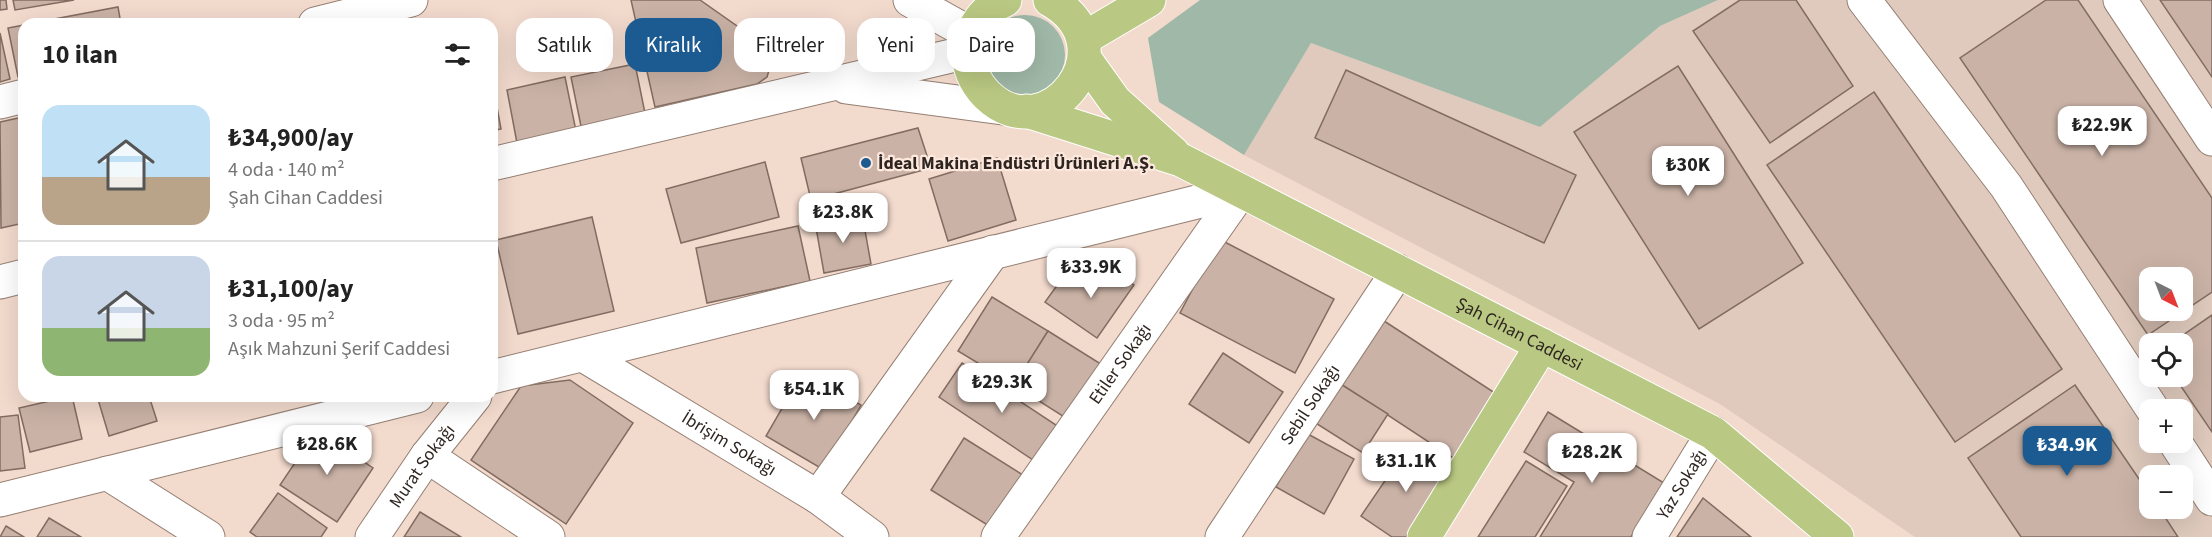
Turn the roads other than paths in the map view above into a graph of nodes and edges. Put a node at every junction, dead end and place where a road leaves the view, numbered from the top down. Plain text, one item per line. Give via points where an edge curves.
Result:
1 (411, 0) edge
2 (910, 0) edge
3 (1005, 0) edge
4 (1050, 0) edge
5 (1149, 0) edge
6 (1864, 0) edge
7 (2120, 0) edge
8 (339, 18) edge
9 (980, 18) edge
10 (947, 27) edge
11 (947, 49) edge
12 (1084, 49) junction
13 (972, 72) edge
14 (823, 84) junction
15 (18, 98) edge
16 (0, 102) edge
17 (1019, 110) junction
18 (2212, 139) edge
19 (1181, 160) junction
20 (498, 163) edge
21 (1241, 191) junction
22 (993, 252) junction
23 (1398, 271) junction
24 (18, 278) edge
25 (0, 282) edge
26 (1542, 345) junction
27 (583, 355) junction
28 (498, 376) edge
29 (2146, 399) edge
30 (393, 402) edge
31 (470, 402) edge
32 (1713, 433) junction
33 (2182, 453) edge
34 (427, 456) junction
35 (107, 474) junction
36 (818, 497) junction
37 (0, 500) edge
38 (2212, 500) edge
39 (207, 537) edge
40 (372, 537) edge
41 (548, 537) edge
42 (872, 537) edge
43 (998, 537) edge
44 (1222, 537) edge
45 (1424, 537) edge
46 (1649, 537) edge
47 (1837, 537) edge

1 - 8 street
2 - 10 street
3 - 9 main road
4 - 12 main road via 1076,22
5 - 12 main road
6 - 29 street via 2006,186
7 - 18 street
11 - 14 street
12 - 17 main road via 1076,82 1059,101 1044,109
12 - 19 main road via 1115,101
13 - 17 main road via 993,101
14 - 17 street
14 - 20 street
15 - 16 street
17 - 19 main road
19 - 21 main road, Şah Cihan Caddesi
21 - 22 street
21 - 23 main road, Şah Cihan Caddesi
21 - 43 street, Etiler Sokağı
22 - 27 street
22 - 36 street
23 - 26 main road, Şah Cihan Caddesi
23 - 44 street, Sebil Sokağı
24 - 25 street
26 - 32 main road, Şah Cihan Caddesi
26 - 45 main road
27 - 28 street
27 - 36 street, İbrişim Sokağı
30 - 35 street
31 - 34 street, Murat Sokağı
32 - 46 street, Yaz Sokağı
32 - 47 main road, Şah Cihan Caddesi
33 - 38 street
34 - 40 street, Murat Sokağı
34 - 41 street
35 - 37 street
35 - 39 street
36 - 42 street, İbrişim Sokağı

